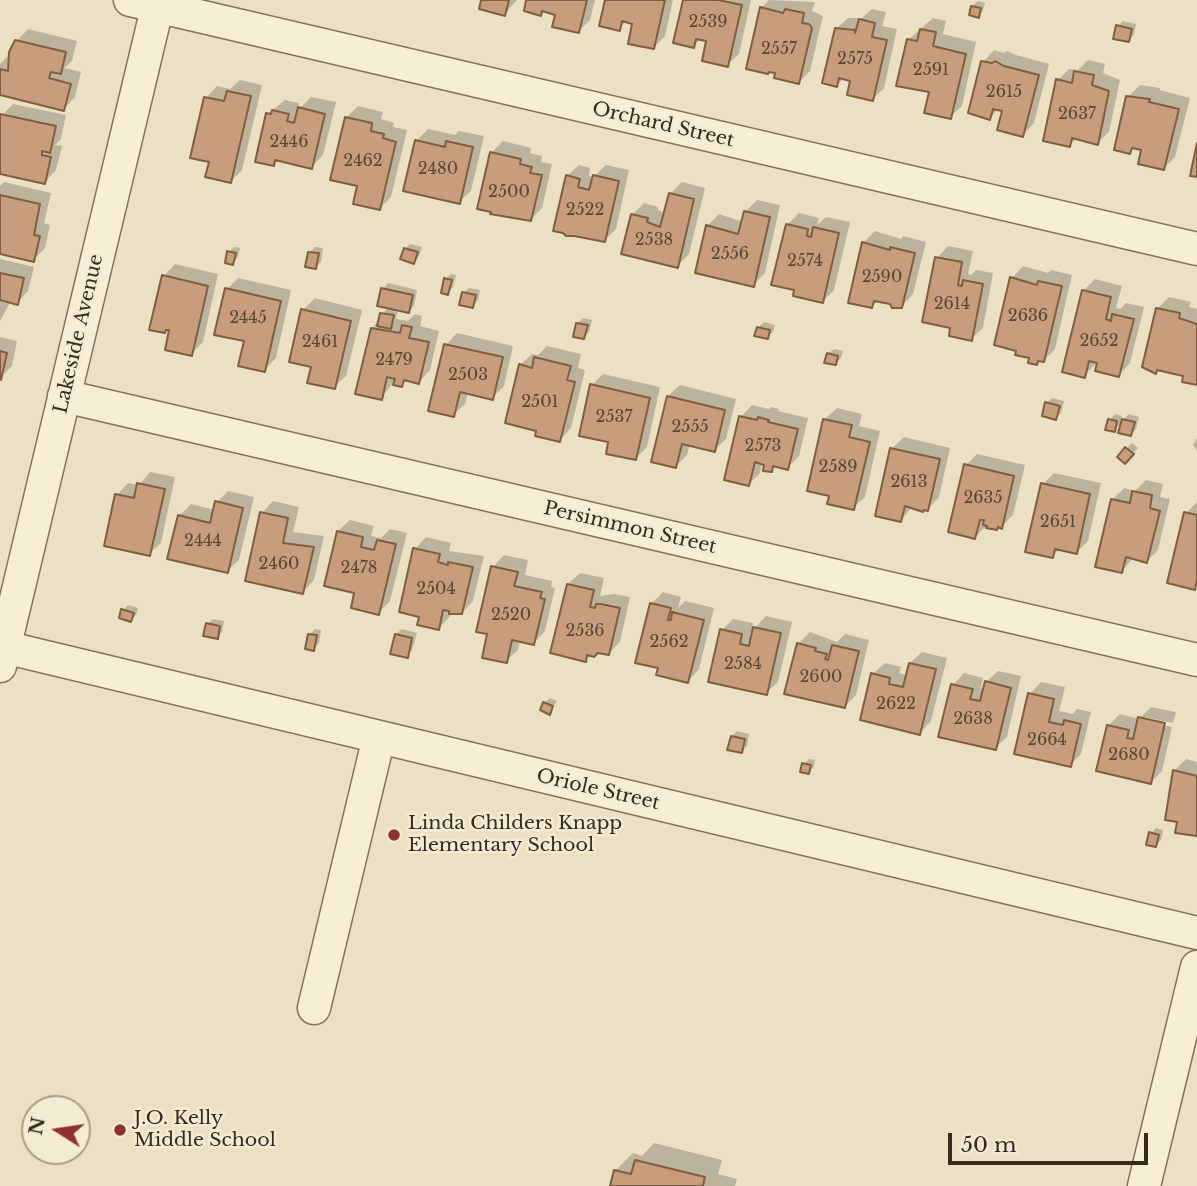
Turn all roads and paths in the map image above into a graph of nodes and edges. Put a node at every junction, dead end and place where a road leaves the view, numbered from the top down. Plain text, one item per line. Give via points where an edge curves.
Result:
1 (149, 2) edge
2 (1197, 249) edge
3 (64, 396) junction
4 (2, 654) edge
5 (1197, 660) edge
6 (379, 737) junction
7 (1197, 933) edge
8 (1197, 967) edge
9 (314, 1009) dead end
10 (1144, 1186) edge

1 - 2 street, Orchard Street
1 - 3 street, Lakeside Avenue
3 - 4 street, Lakeside Avenue
3 - 5 street, Persimmon Street
4 - 6 street, Oriole Street
6 - 7 street, Oriole Street
6 - 9 street
8 - 10 street

